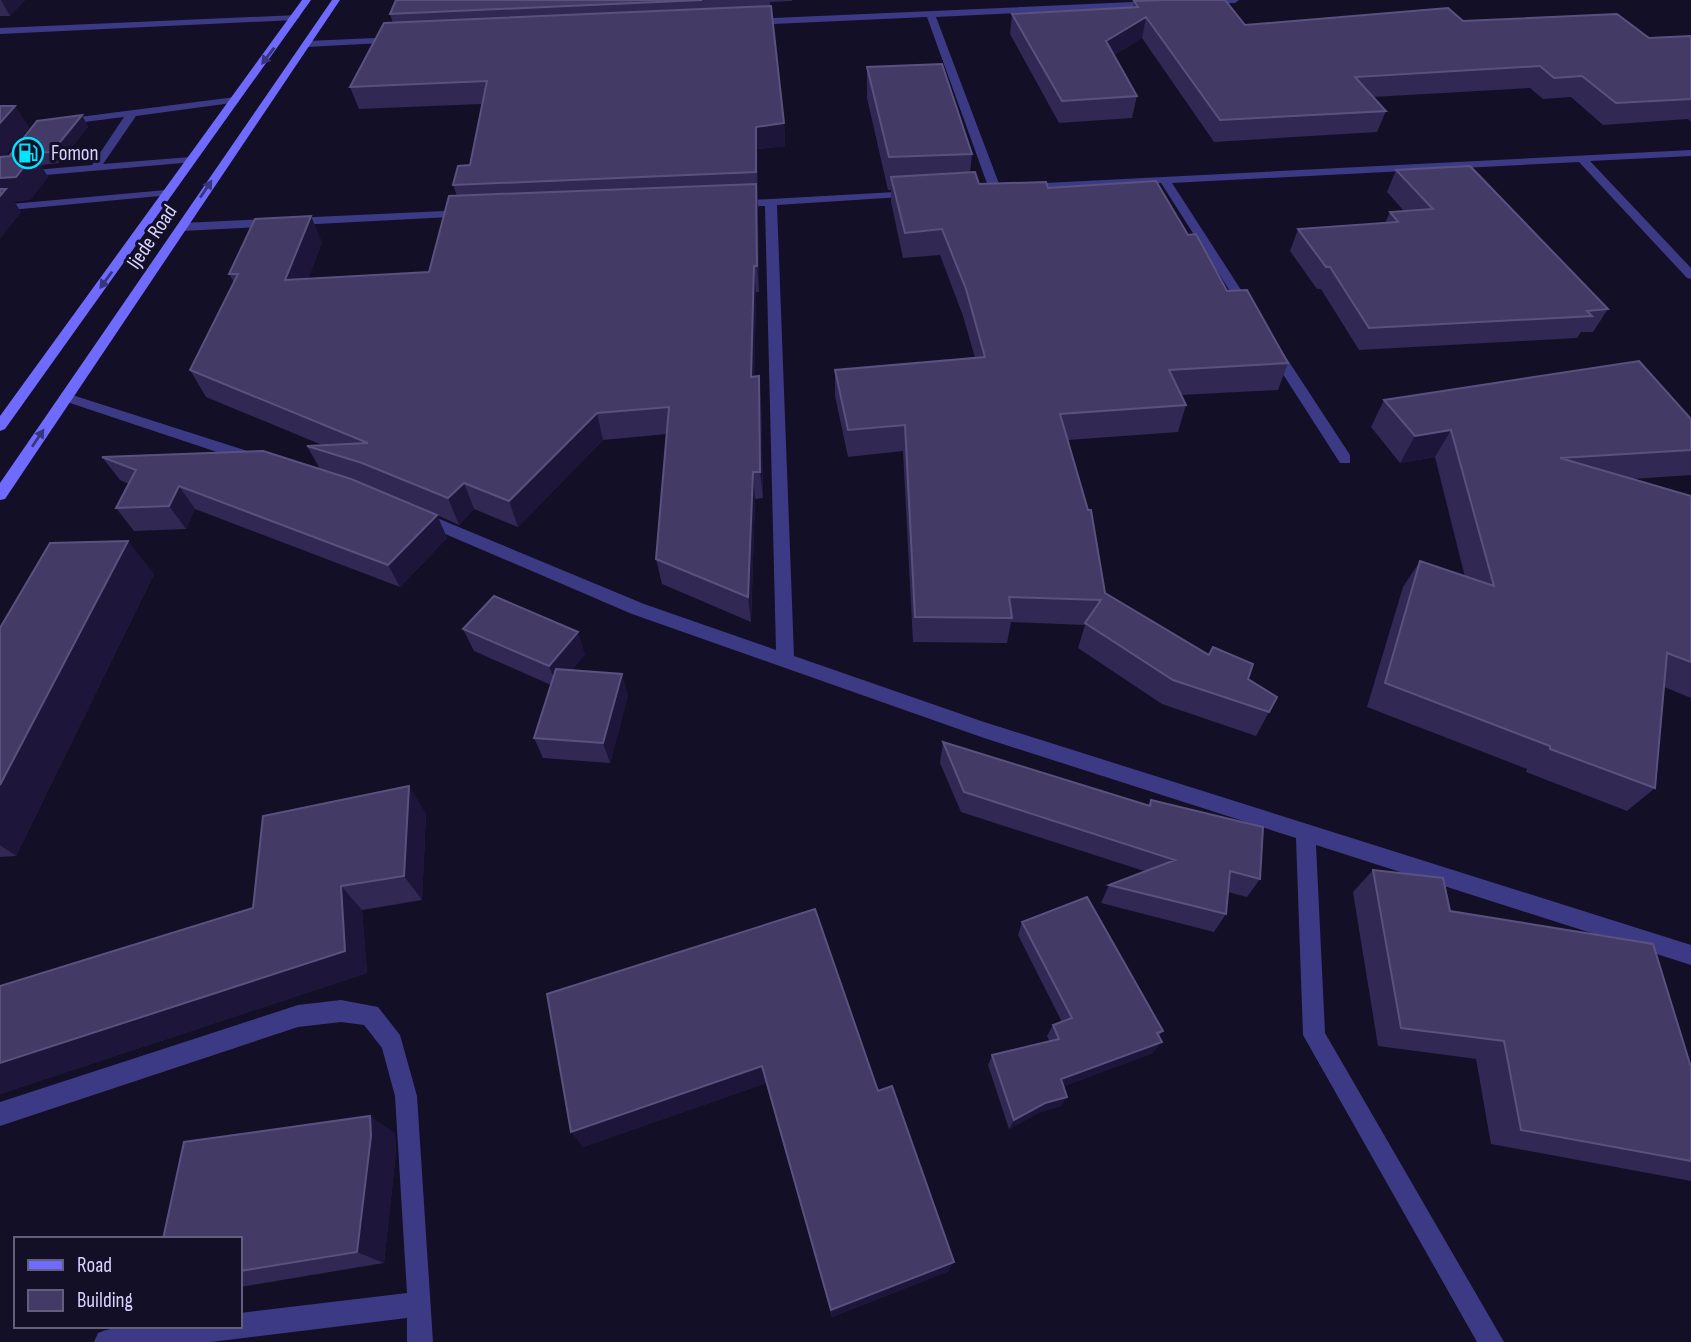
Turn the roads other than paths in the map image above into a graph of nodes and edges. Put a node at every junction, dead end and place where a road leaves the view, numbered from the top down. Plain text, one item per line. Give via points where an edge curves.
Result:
1 (307, 0) edge
2 (336, 0) edge
3 (1235, 0) edge
4 (1187, 2) edge
5 (1174, 3) edge
6 (931, 15) junction
7 (295, 17) junction
8 (739, 23) edge
9 (0, 31) edge
10 (405, 39) edge
11 (307, 44) junction
12 (235, 100) junction
13 (131, 115) junction
14 (48, 125) edge
15 (1691, 153) edge
16 (1581, 158) junction
17 (190, 160) junction
18 (94, 168) junction
19 (7, 170) edge
20 (1164, 180) junction
21 (995, 189) junction
22 (982, 190) edge
23 (166, 193) junction
24 (929, 193) edge
25 (771, 203) junction
26 (721, 204) edge
27 (0, 208) edge
28 (482, 214) edge
29 (182, 227) junction
30 (1691, 275) edge
31 (1254, 320) edge
32 (1270, 343) edge
33 (66, 397) junction
34 (0, 426) edge
35 (1345, 459) dead end
36 (277, 466) edge
37 (0, 495) edge
38 (407, 512) edge
39 (785, 660) junction
40 (1306, 834) junction
41 (1691, 955) edge
42 (0, 1114) edge
43 (420, 1304) junction
44 (242, 1326) edge
45 (222, 1328) edge
46 (107, 1342) edge
47 (420, 1342) edge
48 (1491, 1342) edge

1 - 7 main road, Ijede Road
2 - 11 main road, Ijede Road
3 - 4 street
5 - 6 street
6 - 8 street
6 - 21 street
7 - 9 street
7 -> 12 main road, Ijede Road
10 - 11 street
29 -> 11 main road, Ijede Road
12 - 13 street
12 - 17 main road, Ijede Road
13 - 14 street
13 - 18 street
15 - 16 street
16 - 20 street
16 - 30 street
17 - 18 street
17 - 23 main road, Ijede Road
18 - 19 street via 14,174
20 - 21 street
20 - 31 street
21 - 22 street
23 - 27 street
23 -> 34 main road, Ijede Road
24 - 25 street
25 - 26 street
25 - 39 street
28 - 29 street
29 - 33 main road, Ijede Road
32 - 35 street
33 - 36 street
37 -> 33 main road, Ijede Road
38 - 39 street via 638,609
39 - 40 street
40 - 41 street
40 - 48 street via 1314,1035
42 - 43 street via 298,1016 341,1011 370,1016 392,1043 406,1096
43 - 44 street
43 - 47 street
45 - 46 street

